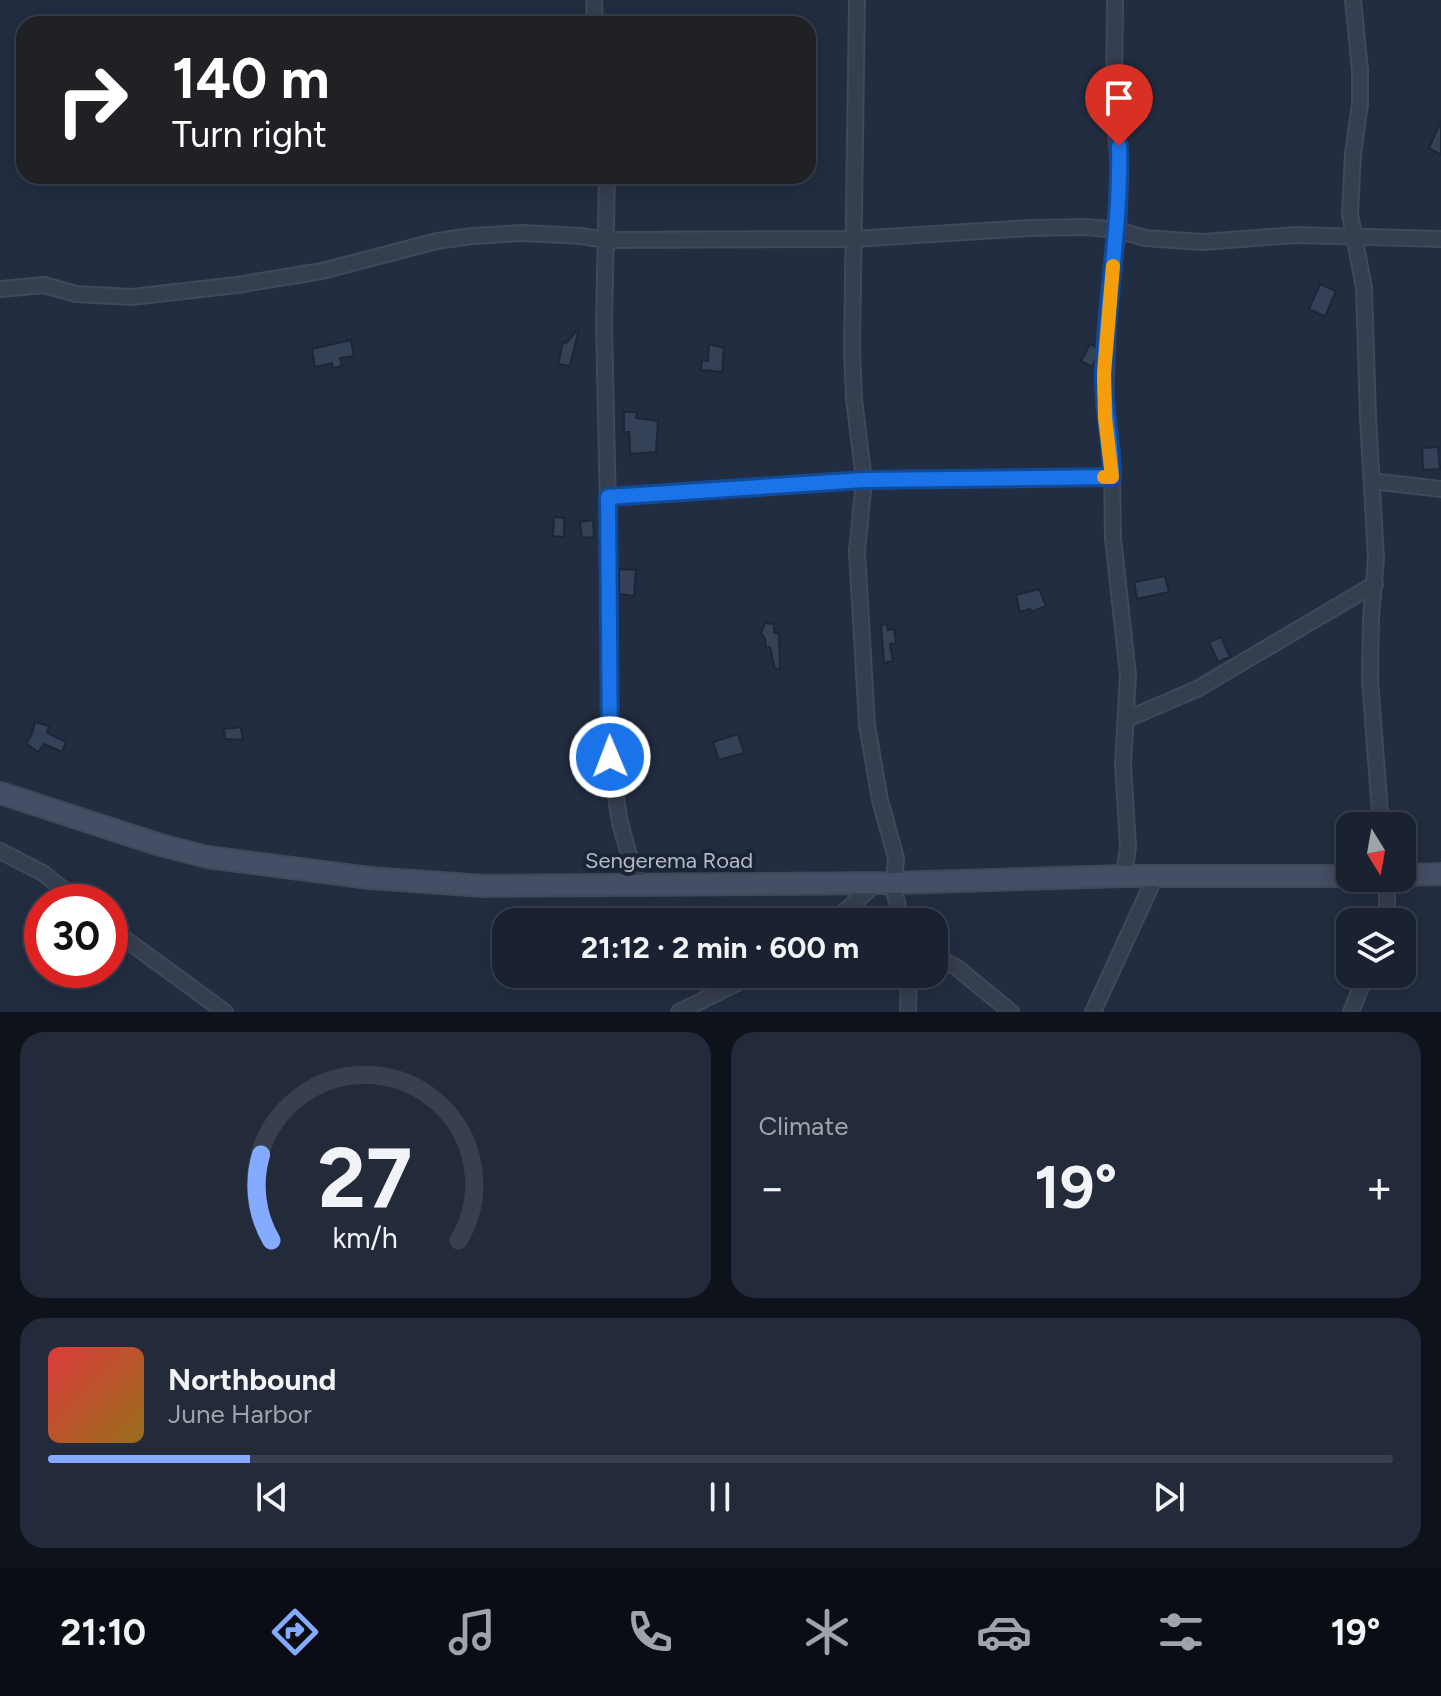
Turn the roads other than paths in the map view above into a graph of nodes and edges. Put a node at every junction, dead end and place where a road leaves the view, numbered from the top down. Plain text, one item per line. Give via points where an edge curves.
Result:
1 (857, 0) edge
2 (1115, 0) edge
3 (1353, 0) edge
4 (607, 184) edge
5 (1118, 230) junction
6 (1353, 236) junction
7 (854, 239) junction
8 (1441, 239) edge
9 (607, 240) junction
10 (0, 289) edge
11 (1112, 477) junction
12 (864, 480) junction
13 (1372, 481) junction
14 (1441, 489) edge
15 (608, 497) junction
16 (1375, 584) junction
17 (1127, 719) junction
18 (0, 793) edge
19 (1380, 812) edge
20 (0, 851) edge
21 (1441, 874) edge
22 (1416, 875) edge
23 (1124, 876) junction
24 (1336, 876) edge
25 (1155, 877) junction
26 (637, 883) junction
27 (888, 883) junction
28 (57, 884) edge
29 (853, 908) edge
30 (897, 908) edge
31 (128, 941) edge
32 (948, 964) edge
33 (727, 988) edge
34 (909, 988) edge
35 (1360, 988) edge
36 (225, 1012) edge
37 (679, 1012) edge
38 (908, 1012) edge
39 (1011, 1012) edge
40 (1093, 1012) edge
41 (1351, 1012) edge

1 - 7 street
2 - 5 street
3 - 6 street via 1360,104 1350,186
4 - 9 street
5 - 6 street via 1145,238 1203,242
5 - 7 street via 1031,228
5 - 11 street via 1104,374
6 - 8 street
6 - 13 street via 1364,288
7 - 9 street
7 - 12 street via 854,399
9 - 10 street via 522,233 472,236 322,271 132,297 76,294 44,285
9 - 15 street
11 - 12 street
11 - 17 street
12 - 15 street
12 - 27 street via 857,551 867,725 896,858 897,871
13 - 14 street
13 - 16 street
15 - 26 street via 610,757 620,823
16 - 17 street via 1197,689
16 - 19 street via 1370,680
17 - 23 street
18 - 26 main road, Sengerema Road via 207,857 484,886
20 - 28 street
21 - 22 main road
23 - 25 main road, Sengerema Road
23 - 27 main road, Sengerema Road
24 - 25 main road, Sengerema Road
25 - 40 street
26 - 27 main road, Sengerema Road
27 - 29 street
27 - 30 street
31 - 36 street
32 - 39 street
33 - 37 street
34 - 38 street
35 - 41 street

